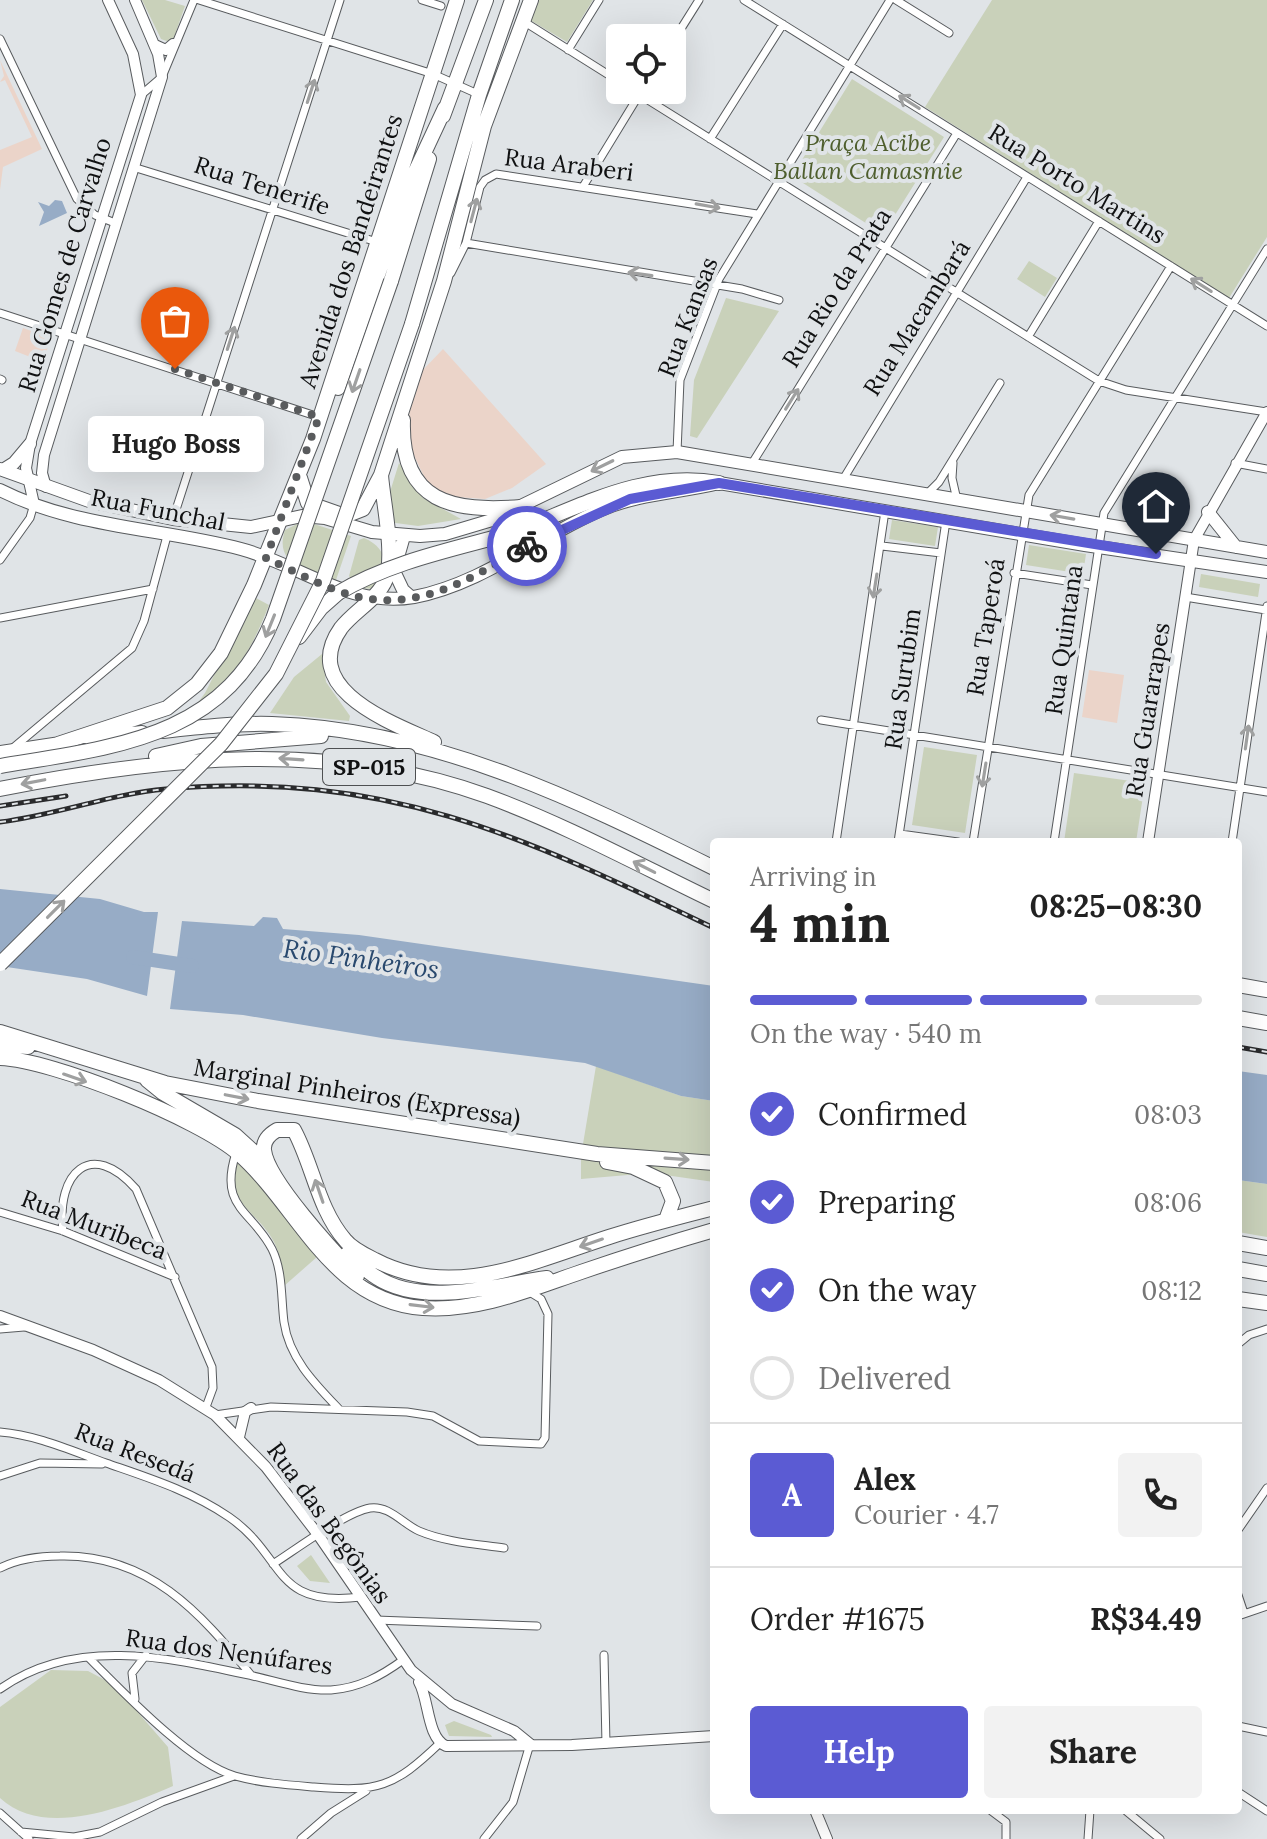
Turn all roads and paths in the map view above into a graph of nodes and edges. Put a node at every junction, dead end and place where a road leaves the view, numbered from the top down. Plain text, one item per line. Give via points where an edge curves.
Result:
1 (108, 0) edge
2 (135, 0) edge
3 (196, 0) edge
4 (340, 0) edge
5 (422, 0) edge
6 (457, 0) edge
7 (486, 0) edge
8 (512, 0) edge
9 (531, 0) edge
10 (599, 0) edge
11 (699, 0) edge
12 (744, 0) edge
13 (890, 0) edge
14 (896, 0) edge
15 (441, 6) dead end
16 (523, 21) junction
17 (684, 24) edge
18 (783, 24) junction
19 (949, 33) dead end
20 (0, 39) edge
21 (327, 40) junction
22 (173, 44) junction
23 (155, 45) junction
24 (568, 50) junction
25 (849, 65) junction
26 (606, 73) edge
27 (433, 74) junction
28 (162, 77) junction
29 (453, 83) junction
30 (141, 95) junction
31 (486, 98) junction
32 (631, 104) edge
33 (658, 104) edge
34 (445, 108) junction
35 (484, 126) junction
36 (957, 133) junction
37 (710, 139) junction
38 (132, 167) junction
39 (1027, 177) junction
40 (778, 181) junction
41 (584, 185) junction
42 (272, 210) junction
43 (757, 214) junction
44 (102, 218) junction
45 (1099, 221) junction
46 (115, 223) junction
47 (379, 242) junction
48 (466, 243) junction
49 (885, 248) junction
50 (1267, 249) edge
51 (1171, 266) junction
52 (444, 281) junction
53 (717, 284) junction
54 (956, 292) junction
55 (779, 300) dead end
56 (1233, 304) junction
57 (417, 308) junction
58 (0, 313) edge
59 (1267, 326) edge
60 (65, 334) junction
61 (1028, 337) junction
62 (81, 339) junction
63 (1099, 381) junction
64 (217, 382) junction
65 (1000, 383) dead end
66 (407, 396) junction
67 (1176, 397) junction
68 (1267, 412) edge
69 (319, 417) junction
70 (313, 439) junction
71 (30, 444) junction
72 (677, 452) junction
73 (955, 456) junction
74 (1235, 463) junction
75 (751, 465) junction
76 (1267, 469) edge
77 (1, 470) edge
78 (301, 473) junction
79 (381, 475) junction
80 (27, 481) junction
81 (842, 481) junction
82 (719, 483) junction
83 (47, 489) junction
84 (0, 490) edge
85 (925, 495) junction
86 (957, 500) junction
87 (34, 504) junction
88 (521, 507) junction
89 (885, 509) junction
90 (1025, 511) junction
91 (1208, 512) junction
92 (173, 519) junction
93 (281, 521) junction
94 (946, 521) junction
95 (1101, 524) junction
96 (1020, 532) junction
97 (386, 535) junction
98 (167, 536) junction
99 (404, 536) junction
100 (1194, 540) junction
101 (882, 546) junction
102 (1097, 547) junction
103 (1236, 547) junction
104 (1267, 552) edge
105 (941, 553) junction
106 (266, 558) junction
107 (1191, 559) junction
108 (0, 560) edge
109 (1267, 572) edge
110 (1014, 573) junction
111 (1092, 585) junction
112 (153, 589) junction
113 (411, 597) junction
114 (1185, 597) junction
115 (369, 599) junction
116 (1267, 608) edge
117 (0, 618) edge
118 (294, 644) junction
119 (821, 720) dead end
120 (854, 726) junction
121 (370, 735) junction
122 (915, 735) junction
123 (58, 744) junction
124 (988, 747) junction
125 (4, 752) edge
126 (471, 759) junction
127 (1066, 760) junction
128 (137, 765) junction
129 (0, 766) edge
130 (1158, 774) junction
131 (1240, 787) junction
132 (0, 789) edge
133 (1267, 792) edge
134 (837, 838) edge
135 (899, 838) edge
136 (974, 838) edge
137 (1055, 838) edge
138 (1149, 838) edge
139 (1233, 838) edge
140 (710, 866) edge
141 (710, 899) edge
142 (0, 964) edge
143 (1242, 986) edge
144 (1267, 990) edge
145 (1242, 1019) edge
146 (1267, 1023) edge
147 (0, 1032) edge
148 (0, 1045) edge
149 (61, 1050) junction
150 (0, 1058) edge
151 (140, 1074) junction
152 (568, 1150) junction
153 (237, 1151) junction
154 (710, 1163) edge
155 (272, 1170) junction
156 (710, 1209) edge
157 (0, 1212) edge
158 (666, 1220) junction
159 (63, 1231) junction
160 (710, 1231) edge
161 (345, 1241) junction
162 (1242, 1244) edge
163 (1267, 1248) edge
164 (1242, 1270) edge
165 (579, 1273) junction
166 (1267, 1274) edge
167 (175, 1277) junction
168 (528, 1291) junction
169 (373, 1292) junction
170 (1242, 1300) edge
171 (1267, 1303) edge
172 (0, 1316) edge
173 (24, 1327) junction
174 (0, 1329) edge
175 (1267, 1329) edge
176 (1242, 1341) edge
177 (206, 1407) junction
178 (251, 1408) junction
179 (339, 1409) junction
180 (215, 1415) junction
181 (0, 1432) edge
182 (239, 1437) junction
183 (108, 1464) junction
184 (0, 1476) edge
185 (1267, 1488) edge
186 (1242, 1524) edge
187 (319, 1536) junction
188 (504, 1548) dead end
189 (273, 1564) junction
190 (0, 1568) edge
191 (361, 1597) junction
192 (1267, 1606) edge
193 (1242, 1614) edge
194 (376, 1620) junction
195 (537, 1626) dead end
196 (146, 1655) junction
197 (604, 1655) dead end
198 (89, 1658) junction
199 (403, 1660) junction
200 (411, 1670) junction
201 (252, 1676) junction
202 (0, 1689) edge
203 (135, 1700) junction
204 (452, 1704) junction
205 (432, 1721) junction
206 (1242, 1727) edge
207 (514, 1731) junction
208 (1267, 1732) edge
209 (710, 1736) edge
210 (440, 1743) junction
211 (530, 1744) junction
212 (606, 1744) junction
213 (509, 1746) junction
214 (234, 1776) junction
215 (367, 1790) junction
216 (1242, 1795) edge
217 (1267, 1811) edge
218 (0, 1813) edge
219 (817, 1814) edge
220 (995, 1814) edge
221 (1090, 1814) edge
222 (1130, 1814) edge
223 (21, 1832) junction
224 (29, 1839) edge
225 (301, 1839) edge
226 (484, 1839) edge
227 (827, 1839) edge
228 (1006, 1839) edge
229 (1088, 1839) edge
230 (1160, 1839) edge

1 - 30 street via 133,54
2 - 23 street
3 - 21 street
3 - 22 street, Rua Gomes de Carvalho
4 - 21 street
5 - 15 street
6 - 27 highway, Avenida dos Bandeirantes
7 - 29 highway
8 - 31 highway
9 - 16 highway
10 - 24 street
11 - 17 street
12 - 18 street, Rua Porto Martins
13 - 25 street, Rua Kansas
14 - 19 street
16 - 24 street
16 - 31 highway
18 - 25 street, Rua Porto Martins
18 - 37 street
20 - 44 street via 77,199
21 - 27 street
42 -> 21 street
22 - 23 street via 166,50
22 - 28 street, Rua Gomes de Carvalho
23 - 28 street
24 - 26 street
36 -> 25 street, Rua Porto Martins
25 - 40 street, Rua Kansas
27 - 29 street
27 - 47 highway, Avenida dos Bandeirantes
28 - 30 street
28 - 38 street, Rua Gomes de Carvalho
29 - 31 street
29 - 34 highway
30 - 44 street, Rua Gomes de Carvalho
31 - 35 highway
31 - 57 highway
32 - 41 street
33 - 37 street
34 - 70 highway via 411,181 335,397
34 -> 129 highway, bridge via 391,281 264,643 236,683 195,717 156,733
35 - 52 highway
35 - 57 highway via 469,150 439,258
36 - 39 street, Rua Porto Martins
36 - 49 street, Rua Rio da Prata
37 - 40 street
38 - 42 street, Rua Tenerife
38 - 46 street, Rua Gomes de Carvalho
39 - 45 street, Rua Porto Martins
39 - 54 street, Rua Macambará
40 - 43 street, Rua Kansas
40 - 49 street
41 -> 43 street, Rua Araberi
48 -> 41 street, Rua Araberi via 480,187 489,176
42 - 47 street, Rua Tenerife
64 -> 42 street
43 - 53 street, Rua Kansas
44 - 46 street
44 - 60 street, Rua Gomes de Carvalho
45 - 51 street, Rua Porto Martins
45 - 61 street
46 - 62 street, Rua Gomes de Carvalho
47 - 69 highway, Avenida dos Bandeirantes
48 - 52 street, Rua Araberi
53 -> 48 street
49 - 54 street
75 -> 49 street, Rua Rio da Prata
50 - 56 street, Rua Quintana
56 -> 51 street, Rua Porto Martins
51 - 63 street, Rua Taperoá
52 - 66 highway
53 - 55 street
53 - 72 street, Rua Kansas via 680,380
54 - 61 street
54 - 81 street, Rua Macambará
56 - 59 street, Rua Porto Martins
56 - 67 street, Rua Quintana
57 - 118 highway, bridge via 323,581
58 - 60 street
60 - 62 street
60 - 71 street, Rua Gomes de Carvalho
61 - 63 street
62 - 64 street
62 - 83 street, Rua Gomes de Carvalho via 44,455
63 - 67 street
63 - 90 street, Rua Taperoá via 1038,477
64 - 69 street
64 - 92 street
65 - 73 street
66 - 79 highway
66 - 88 highway via 404,443 415,475 428,492 461,508
67 - 68 street
67 - 95 street, Rua Quintana
68 - 74 street, Rua Guararapes
69 - 70 highway, Avenida dos Bandeirantes
70 - 78 highway, Avenida dos Bandeirantes
71 - 77 main road
71 - 80 street, Rua Gomes de Carvalho
72 - 75 main road, Rua Funchal
72 -> 88 main road, Rua Funchal via 622,457
73 - 85 street
73 - 86 street
74 - 76 street
74 - 91 street, Rua Guararapes
75 - 81 main road, Rua Funchal
77 - 80 main road, Rua Funchal
78 - 79 highway via 300,488 308,503 345,516 363,509
78 - 93 highway, Avenida dos Bandeirantes
79 - 97 highway
80 - 83 main road, Rua Funchal
80 - 87 street, Rua Gomes de Carvalho
81 - 85 main road, Rua Funchal
82 - 89 main road
82 - 113 main road via 630,499 563,527 457,585
82 - 118 highway, bridge via 627,486 508,534 365,577 321,608
83 - 92 main road, Rua Funchal
84 - 87 main road, Rua Funchal
85 - 86 main road, Rua Funchal
86 - 90 main road, Rua Funchal
87 - 98 main road, Rua Funchal
87 - 108 street
88 - 99 main road, Rua Funchal via 469,528
89 - 94 main road
89 - 101 street
95 -> 90 main road, Rua Funchal
90 - 96 street, Rua Taperoá
91 - 100 street, Rua Guararapes
91 - 103 main road
92 - 93 main road, Rua Funchal via 251,527
93 - 97 main road, Rua Funchal via 325,518
93 - 106 highway, Avenida dos Bandeirantes
94 - 96 main road
94 - 105 street, Rua Surubim
95 - 100 main road, Rua Funchal
95 - 102 street, Rua Quintana
96 - 102 main road
96 - 110 street, Rua Taperoá
97 - 99 main road, Rua Funchal
97 - 115 highway via 388,573
98 - 106 main road, Rua Funchal
98 - 112 street
99 - 113 main road via 394,571
100 - 103 main road, Rua Funchal
100 - 107 street, Rua Guararapes
101 - 105 street
101 -> 120 street
102 - 107 main road
102 - 111 street, Rua Quintana
103 - 104 main road, Rua Funchal
105 - 122 street, Rua Surubim
106 - 115 main road, Rua Funchal
106 - 123 highway, Avenida dos Bandeirantes via 221,653 182,699 150,716
107 - 109 main road
107 - 114 street, Rua Guararapes
110 - 111 street
110 - 124 street, Rua Taperoá
111 - 127 street, Rua Quintana
112 - 117 street
112 - 125 street via 132,648
113 - 115 main road
114 - 116 street
114 - 130 street, Rua Guararapes
115 - 126 highway via 336,637 332,665 343,689 370,714
131 -> 116 street
142 -> 118 highway, bridge via 221,744 258,702
119 - 120 street
120 - 122 street
120 - 134 street
121 - 123 highway via 240,725
121 - 126 highway
121 - 128 highway via 215,744 164,753
122 - 124 street
122 - 135 street, Rua Surubim
123 - 125 highway
124 - 127 street
124 -> 136 street, Rua Taperoá
126 - 140 highway via 557,793
127 - 130 street
127 - 137 street, Rua Quintana
128 -> 132 highway, SP-015
141 -> 128 highway, SP-015 via 548,820 443,783 347,763 284,758
130 - 131 street
130 - 138 street, Rua Guararapes
131 - 133 street
131 - 139 street
143 - 144 highway
145 - 146 highway
147 - 149 highway, Marginal Pinheiros (Expressa)
148 - 149 highway
149 - 151 highway, Marginal Pinheiros (Expressa)
150 -> 153 highway via 38,1065 169,1112
151 -> 152 highway, Marginal Pinheiros (Expressa) via 258,1101
151 - 155 highway via 235,1135
152 -> 154 highway, Marginal Pinheiros (Expressa)
152 - 158 highway via 633,1167 665,1182 673,1201
153 - 169 highway via 263,1176 319,1252 339,1272
153 - 179 street via 230,1175 233,1197 273,1250 289,1343
161 -> 155 highway via 325,1208 294,1130 277,1130 264,1143
155 - 169 highway via 326,1243
156 - 158 highway
157 - 159 street, Rua Muribeca
158 -> 161 highway via 475,1277 426,1276 390,1268
159 - 167 street, Rua Muribeca
159 - 167 street via 61,1199 70,1176 87,1166 113,1168 136,1189
160 - 165 highway
161 - 165 highway via 329,1232 377,1278 433,1292 476,1291
162 - 163 highway
164 - 166 highway
165 - 168 highway
167 - 177 street via 212,1367 213,1388
169 -> 168 highway via 394,1302 442,1308
168 - 179 street via 541,1299 548,1314 541,1444 479,1441 433,1416
170 - 171 highway
172 - 173 street, Rua das Begônias
173 - 174 street
173 - 177 street, Rua das Begônias via 93,1350
175 - 176 street
177 - 180 street, Rua das Begônias
178 - 179 street
178 - 180 street
178 - 182 street via 245,1412
180 - 182 street, Rua das Begônias
181 - 183 street, Rua Resedá
182 - 187 street, Rua das Begônias
183 - 184 street via 40,1463
183 - 189 street, Rua Resedá via 174,1486 212,1506 238,1524
185 - 186 street
187 - 188 street via 373,1508 437,1537
187 - 189 street
187 - 191 street, Rua das Begônias
189 - 191 street, Rua Resedá via 295,1589 314,1598
190 - 201 street via 25,1559 76,1555 146,1574 202,1616
191 - 194 street, Rua das Begônias
192 - 193 street
194 - 195 street
194 - 199 street, Rua das Begônias
196 - 198 street, Rua dos Nenúfares
196 - 201 street, Rua dos Nenúfares
196 - 203 street via 132,1673
197 - 212 street
198 - 202 street, Rua dos Nenúfares via 30,1671
198 - 203 street
199 - 200 street, Rua das Begônias
199 - 201 street, Rua dos Nenúfares via 378,1678 332,1690
200 - 204 street, Rua das Begônias
200 - 205 street, Rua das Begônias
203 - 214 street via 186,1748
204 - 205 street
204 - 207 street, Rua das Begônias
205 - 210 street, Rua das Begônias
206 - 208 street
207 - 211 street, Rua das Begônias
207 - 213 street
209 - 212 street
210 - 213 street
210 - 215 street via 396,1780
211 - 212 street
211 - 213 street
211 - 226 street via 513,1802
214 - 215 street
214 - 223 street via 100,1832 74,1837
215 - 225 street
216 - 217 street
218 - 223 street
219 - 227 street
220 - 228 street via 1006,1822
221 - 229 street
222 - 230 street
223 - 224 street

